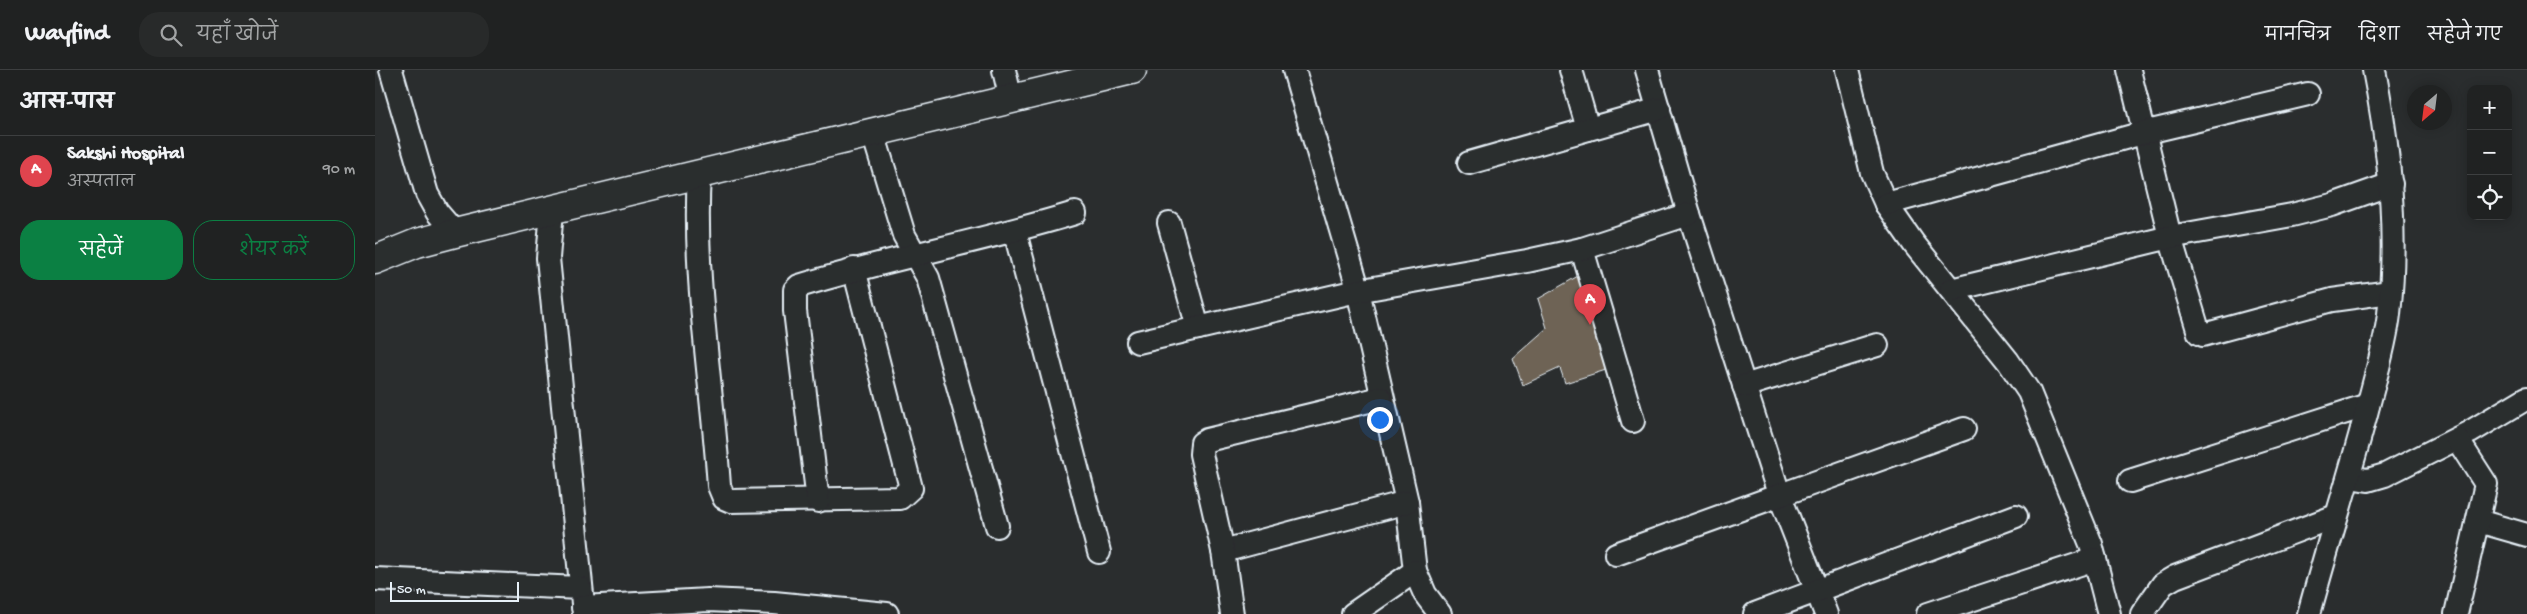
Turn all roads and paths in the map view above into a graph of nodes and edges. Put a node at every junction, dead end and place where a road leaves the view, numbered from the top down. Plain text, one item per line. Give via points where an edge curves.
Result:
1 (391, 70) edge
2 (1004, 70) edge
3 (1132, 70) edge
4 (1295, 70) edge
5 (1571, 70) edge
6 (1647, 70) edge
7 (1847, 70) edge
8 (2129, 70) edge
9 (2374, 70) edge
10 (1094, 75) edge
11 (2308, 94) dead end
12 (1011, 100) junction
13 (1659, 109) junction
14 (1588, 129) junction
15 (2143, 133) junction
16 (873, 134) junction
17 (1469, 163) dead end
18 (699, 174) junction
19 (2391, 184) junction
20 (1886, 204) junction
21 (552, 210) junction
22 (1075, 213) dead end
23 (1689, 214) junction
24 (1169, 224) dead end
25 (1015, 232) junction
26 (455, 233) junction
27 (2170, 237) junction
28 (417, 243) junction
29 (375, 245) edge
30 (1582, 249) junction
31 (913, 254) junction
32 (375, 260) edge
33 (854, 269) junction
34 (1951, 290) junction
35 (1357, 291) junction
36 (2390, 292) junction
37 (1198, 328) junction
38 (1138, 342) dead end
39 (1877, 345) dead end
40 (1744, 386) junction
41 (1381, 398) junction
42 (2527, 398) edge
43 (2368, 405) junction
44 (1633, 421) dead end
45 (1964, 429) dead end
46 (2457, 439) junction
47 (2357, 478) junction
48 (2130, 481) dead end
49 (1779, 494) junction
50 (818, 501) junction
51 (1407, 502) junction
52 (2016, 516) dead end
53 (2335, 516) junction
54 (2478, 521) junction
55 (997, 526) dead end
56 (2527, 535) edge
57 (1223, 551) junction
58 (1099, 552) dead end
59 (1616, 554) dead end
60 (2095, 559) junction
61 (1415, 571) junction
62 (375, 579) edge
63 (1815, 590) junction
64 (582, 603) edge
65 (709, 607) edge
66 (858, 612) edge
67 (887, 614) edge
68 (1232, 614) edge
69 (1353, 614) edge
70 (1440, 614) edge
71 (1755, 614) edge
72 (1826, 614) edge
73 (1928, 614) edge
74 (2109, 614) edge
75 (2142, 614) edge
76 (2309, 614) edge
77 (2456, 614) edge

1 - 26 street via 427,194
2 - 12 street
3 - 10 main road
4 - 35 street
5 - 14 street
6 - 13 street
7 - 20 street via 1872,173
8 - 15 street
9 - 19 street
10 - 12 main road
11 - 15 street
12 - 16 main road
13 - 14 street
13 - 23 street
14 - 17 street
15 - 20 street
15 - 27 street
16 - 18 main road
16 - 31 street via 904,235
18 - 21 main road
18 - 50 street via 699,261 720,492 731,501
19 - 27 street via 2292,215
19 - 36 street via 2393,266
20 - 34 street
21 - 26 main road
21 - 64 street via 548,258
22 - 25 street
23 - 30 street
23 - 40 street
24 - 37 street
25 - 31 street
25 - 58 street
26 - 28 main road
27 - 34 street
27 - 36 street via 2197,330 2203,335 2332,300
28 - 29 main road
28 - 32 main road
30 - 35 street
30 - 44 street
31 - 33 street
31 - 55 street via 928,278
33 - 50 street via 795,290
33 - 50 street via 911,488 900,498
34 - 60 street via 2009,361 2029,392
35 - 37 street
35 - 41 street
36 - 43 street via 2387,325
37 - 38 street
39 - 40 street
40 - 49 street
41 - 51 street
41 - 57 street via 1202,443 1201,454
42 - 46 street
43 - 47 street
43 - 48 street
45 - 49 street
46 - 47 street via 2385,475
46 - 54 street via 2486,484
47 - 53 street
49 - 59 street
49 - 63 street
51 - 57 street
51 - 61 street
52 - 63 street
53 - 75 street via 2175,577 2163,584
53 - 76 street
54 - 56 street
54 - 77 street
57 - 68 street
60 - 73 street
60 - 74 street
61 - 69 street
61 - 70 street via 1425,594
62 - 64 street
63 - 71 street
63 - 72 street
64 - 65 street
65 - 66 street via 774,603
66 - 67 street

